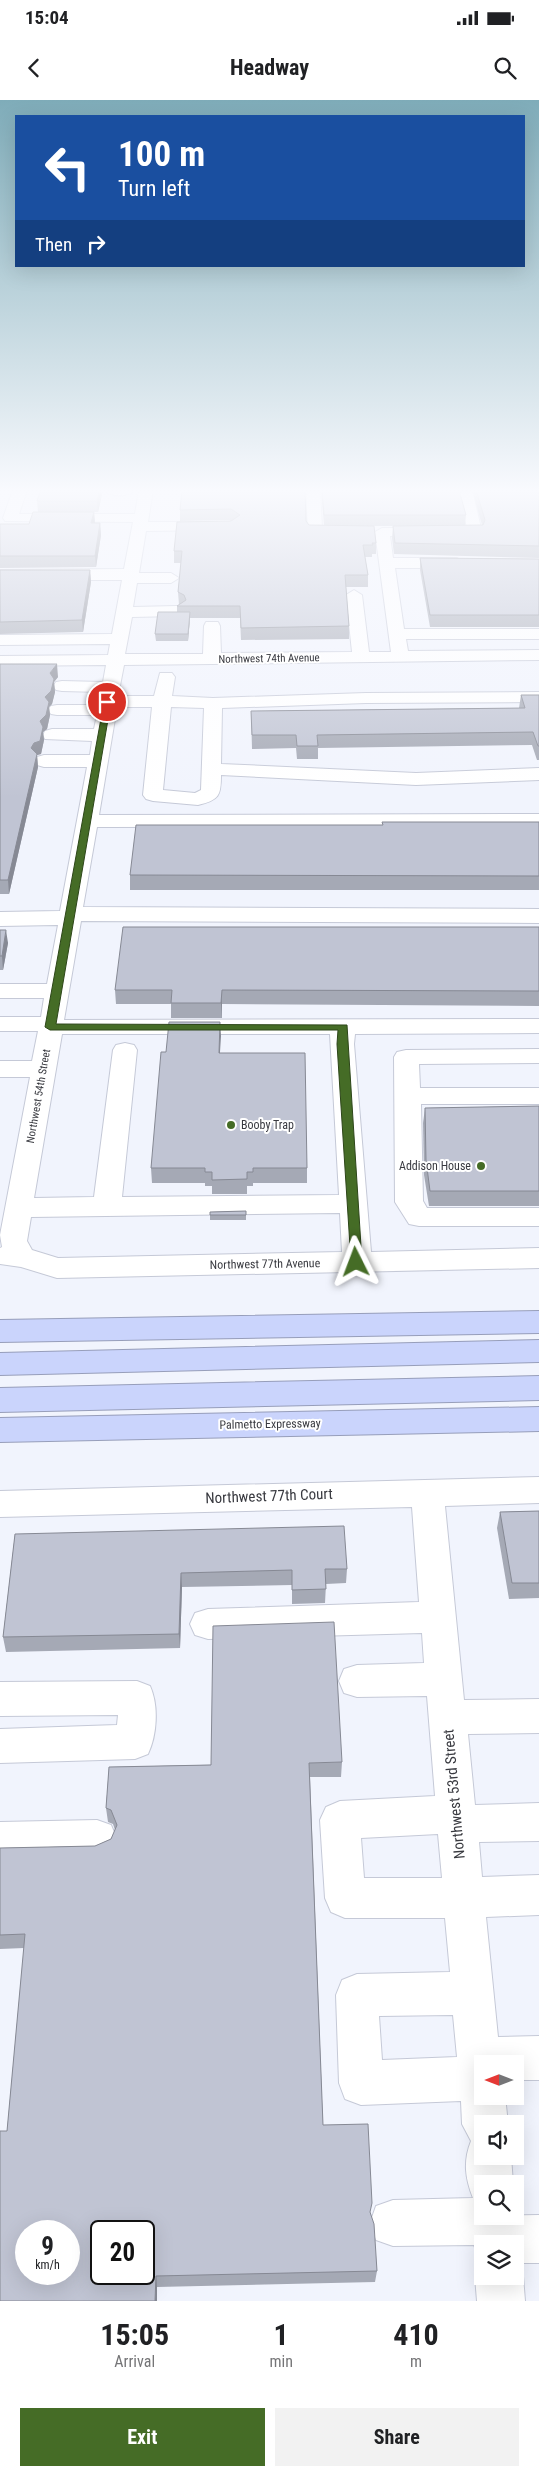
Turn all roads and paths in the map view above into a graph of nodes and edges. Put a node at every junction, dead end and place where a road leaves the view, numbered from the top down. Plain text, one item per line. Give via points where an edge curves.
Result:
1 (128, 593) edge
2 (170, 593) edge
3 (390, 593) edge
4 (354, 595) edge
5 (178, 604) edge
6 (212, 626) edge
7 (396, 634) junction
8 (539, 634) edge
9 (118, 638) junction
10 (0, 640) edge
11 (361, 650) junction
12 (539, 655) edge
13 (400, 656) junction
14 (212, 658) junction
15 (114, 659) junction
16 (0, 661) edge
17 (166, 678) dead end
18 (62, 686) dead end
19 (539, 697) edge
20 (108, 700) junction
21 (162, 701) junction
22 (213, 703) junction
23 (57, 710) dead end
24 (52, 735) dead end
25 (102, 735) junction
26 (44, 762) dead end
27 (97, 762) junction
28 (212, 769) junction
29 (539, 774) edge
30 (539, 820) edge
31 (86, 821) junction
32 (70, 916) junction
33 (539, 916) edge
34 (0, 919) edge
35 (0, 991) edge
36 (57, 991) junction
37 (0, 1024) edge
38 (51, 1025) junction
39 (539, 1026) edge
40 (343, 1027) junction
41 (125, 1050) dead end
42 (539, 1056) edge
43 (0, 1069) edge
44 (43, 1069) junction
45 (408, 1096) junction
46 (539, 1096) edge
47 (353, 1204) junction
48 (13, 1205) edge
49 (107, 1206) junction
50 (539, 1217) edge
51 (11, 1256) edge
52 (539, 1258) edge
53 (356, 1262) junction
54 (539, 1322) edge
55 (0, 1330) edge
56 (539, 1351) edge
57 (0, 1364) edge
58 (539, 1388) edge
59 (0, 1400) edge
60 (539, 1419) edge
61 (0, 1430) edge
62 (539, 1490) edge
63 (426, 1492) junction
64 (0, 1504) edge
65 (438, 1616) junction
66 (208, 1624) dead end
67 (444, 1680) junction
68 (357, 1681) dead end
69 (0, 1699) edge
70 (539, 1716) edge
71 (448, 1717) junction
72 (0, 1746) edge
73 (457, 1819) junction
74 (539, 1822) edge
75 (97, 1839) dead end
76 (0, 1841) edge
77 (539, 1895) edge
78 (464, 1898) junction
79 (473, 1993) junction
80 (479, 2055) edge
81 (539, 2058) edge
82 (524, 2064) edge
83 (474, 2082) edge
84 (490, 2165) edge
85 (393, 2223) dead end
86 (501, 2231) edge
87 (501, 2301) edge

1 - 9 street, Northwest 54th Street
2 - 5 street
3 - 7 street
4 - 11 street
6 - 14 street
7 - 8 street
7 - 13 street
9 - 10 street
9 - 15 street, Northwest 54th Street
11 - 13 street, Northwest 74th Avenue
11 - 14 street, Northwest 74th Avenue
12 - 13 street, Northwest 74th Avenue
14 - 15 street, Northwest 74th Avenue
15 - 16 street, Northwest 74th Avenue
15 - 20 street, Northwest 54th Street
17 - 21 street
18 - 20 street
19 - 22 street
20 - 21 street
20 - 23 street
20 - 25 street, Northwest 54th Street
21 - 22 street
21 - 28 street via 153,796 198,799 211,793
22 - 28 street
24 - 25 street
25 - 27 street, Northwest 54th Street
26 - 27 street
27 - 31 street, Northwest 54th Street
28 - 29 street via 414,779
30 - 31 street
31 - 32 street, Northwest 54th Street
32 - 33 street
32 - 34 street
32 - 36 street, Northwest 54th Street
35 - 36 street
36 - 38 street, Northwest 54th Street
37 - 38 street
38 - 40 street
38 - 44 street, Northwest 54th Street
39 - 40 street
40 - 47 street
41 - 49 street
42 - 45 street via 406,1057
43 - 44 street
44 - 48 street, Northwest 54th Street
45 - 46 street
45 - 50 street via 409,1202 419,1217
47 - 49 street
47 - 53 street
48 - 49 street
48 - 51 street, Northwest 54th Street
51 - 53 street, Northwest 77th Avenue via 57,1268
52 - 53 street, Northwest 77th Avenue
54 - 55 highway
56 - 57 highway
58 - 59 highway
60 - 61 highway, Palmetto Expressway
62 - 63 street, Northwest 77th Court
63 - 64 street, Northwest 77th Court
63 - 65 street, Northwest 53rd Street
65 - 66 street
65 - 67 street, Northwest 53rd Street
67 - 68 street
67 - 71 street, Northwest 53rd Street
69 - 72 street via 137,1698 136,1742
70 - 71 street
71 - 73 street, Northwest 53rd Street
73 - 74 street
73 - 78 street, Northwest 53rd Street
73 - 78 street via 340,1820 345,1898
75 - 76 street
77 - 78 street
78 - 79 street, Northwest 53rd Street
79 - 80 street, Northwest 53rd Street
79 - 83 street via 357,1995 361,2083
81 - 82 street
84 - 86 street
85 - 86 street
86 - 87 street

